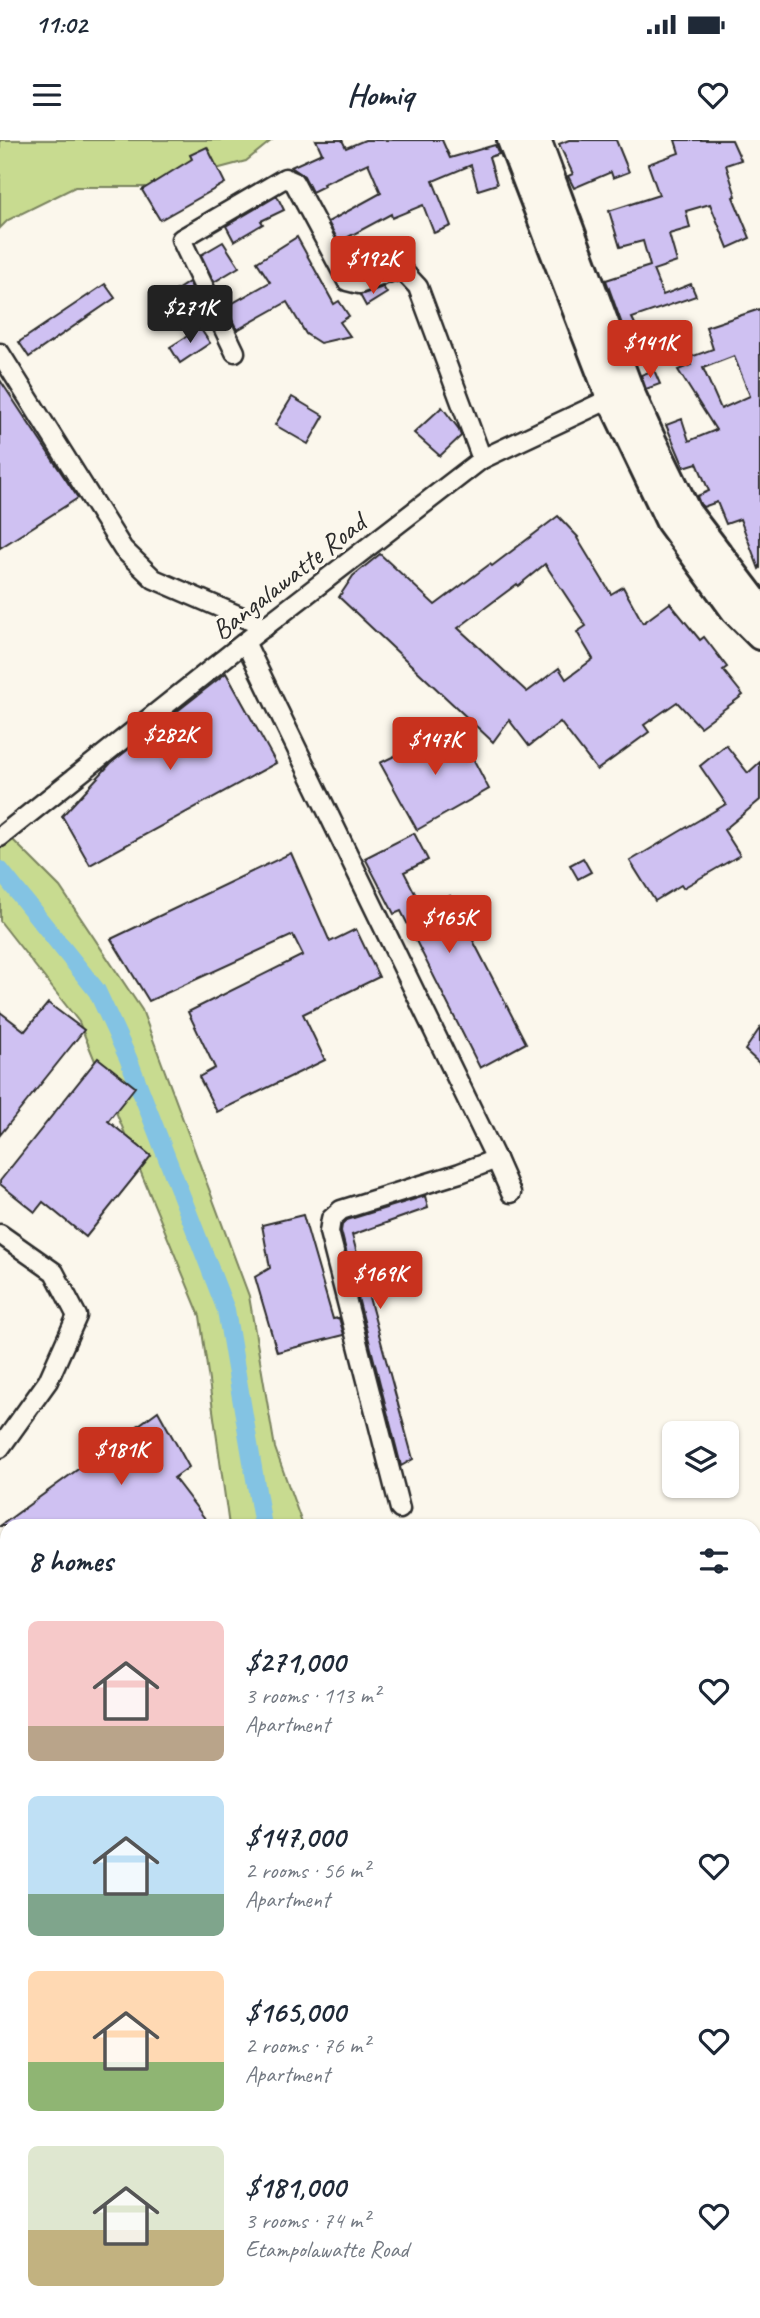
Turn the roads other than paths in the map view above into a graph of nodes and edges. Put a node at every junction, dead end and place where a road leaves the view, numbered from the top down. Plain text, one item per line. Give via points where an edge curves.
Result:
1 (511, 140) edge
2 (537, 140) edge
3 (235, 352) dead end
4 (0, 353) edge
5 (620, 394) junction
6 (482, 459) junction
7 (760, 608) edge
8 (265, 627) junction
9 (760, 636) edge
10 (245, 642) junction
11 (0, 836) edge
12 (496, 1158) junction
13 (510, 1193) dead end
14 (0, 1234) edge
15 (0, 1448) edge
16 (400, 1509) dead end

1 - 5 highway
2 - 5 highway
3 - 6 street via 181,240 285,178 295,182 347,281 359,284 393,271 405,273 418,287
4 - 8 street via 123,549 154,579
5 - 6 street, Bangalawatte Road
5 - 7 highway via 651,438 687,512
5 - 9 highway via 670,522
6 - 8 street, Bangalawatte Road
8 - 10 street, Bangalawatte Road
10 - 11 street, Bangalawatte Road
10 - 12 street
12 - 13 street
12 - 16 street via 341,1210 331,1219 329,1232
14 - 15 street via 54,1272 77,1316 48,1381

